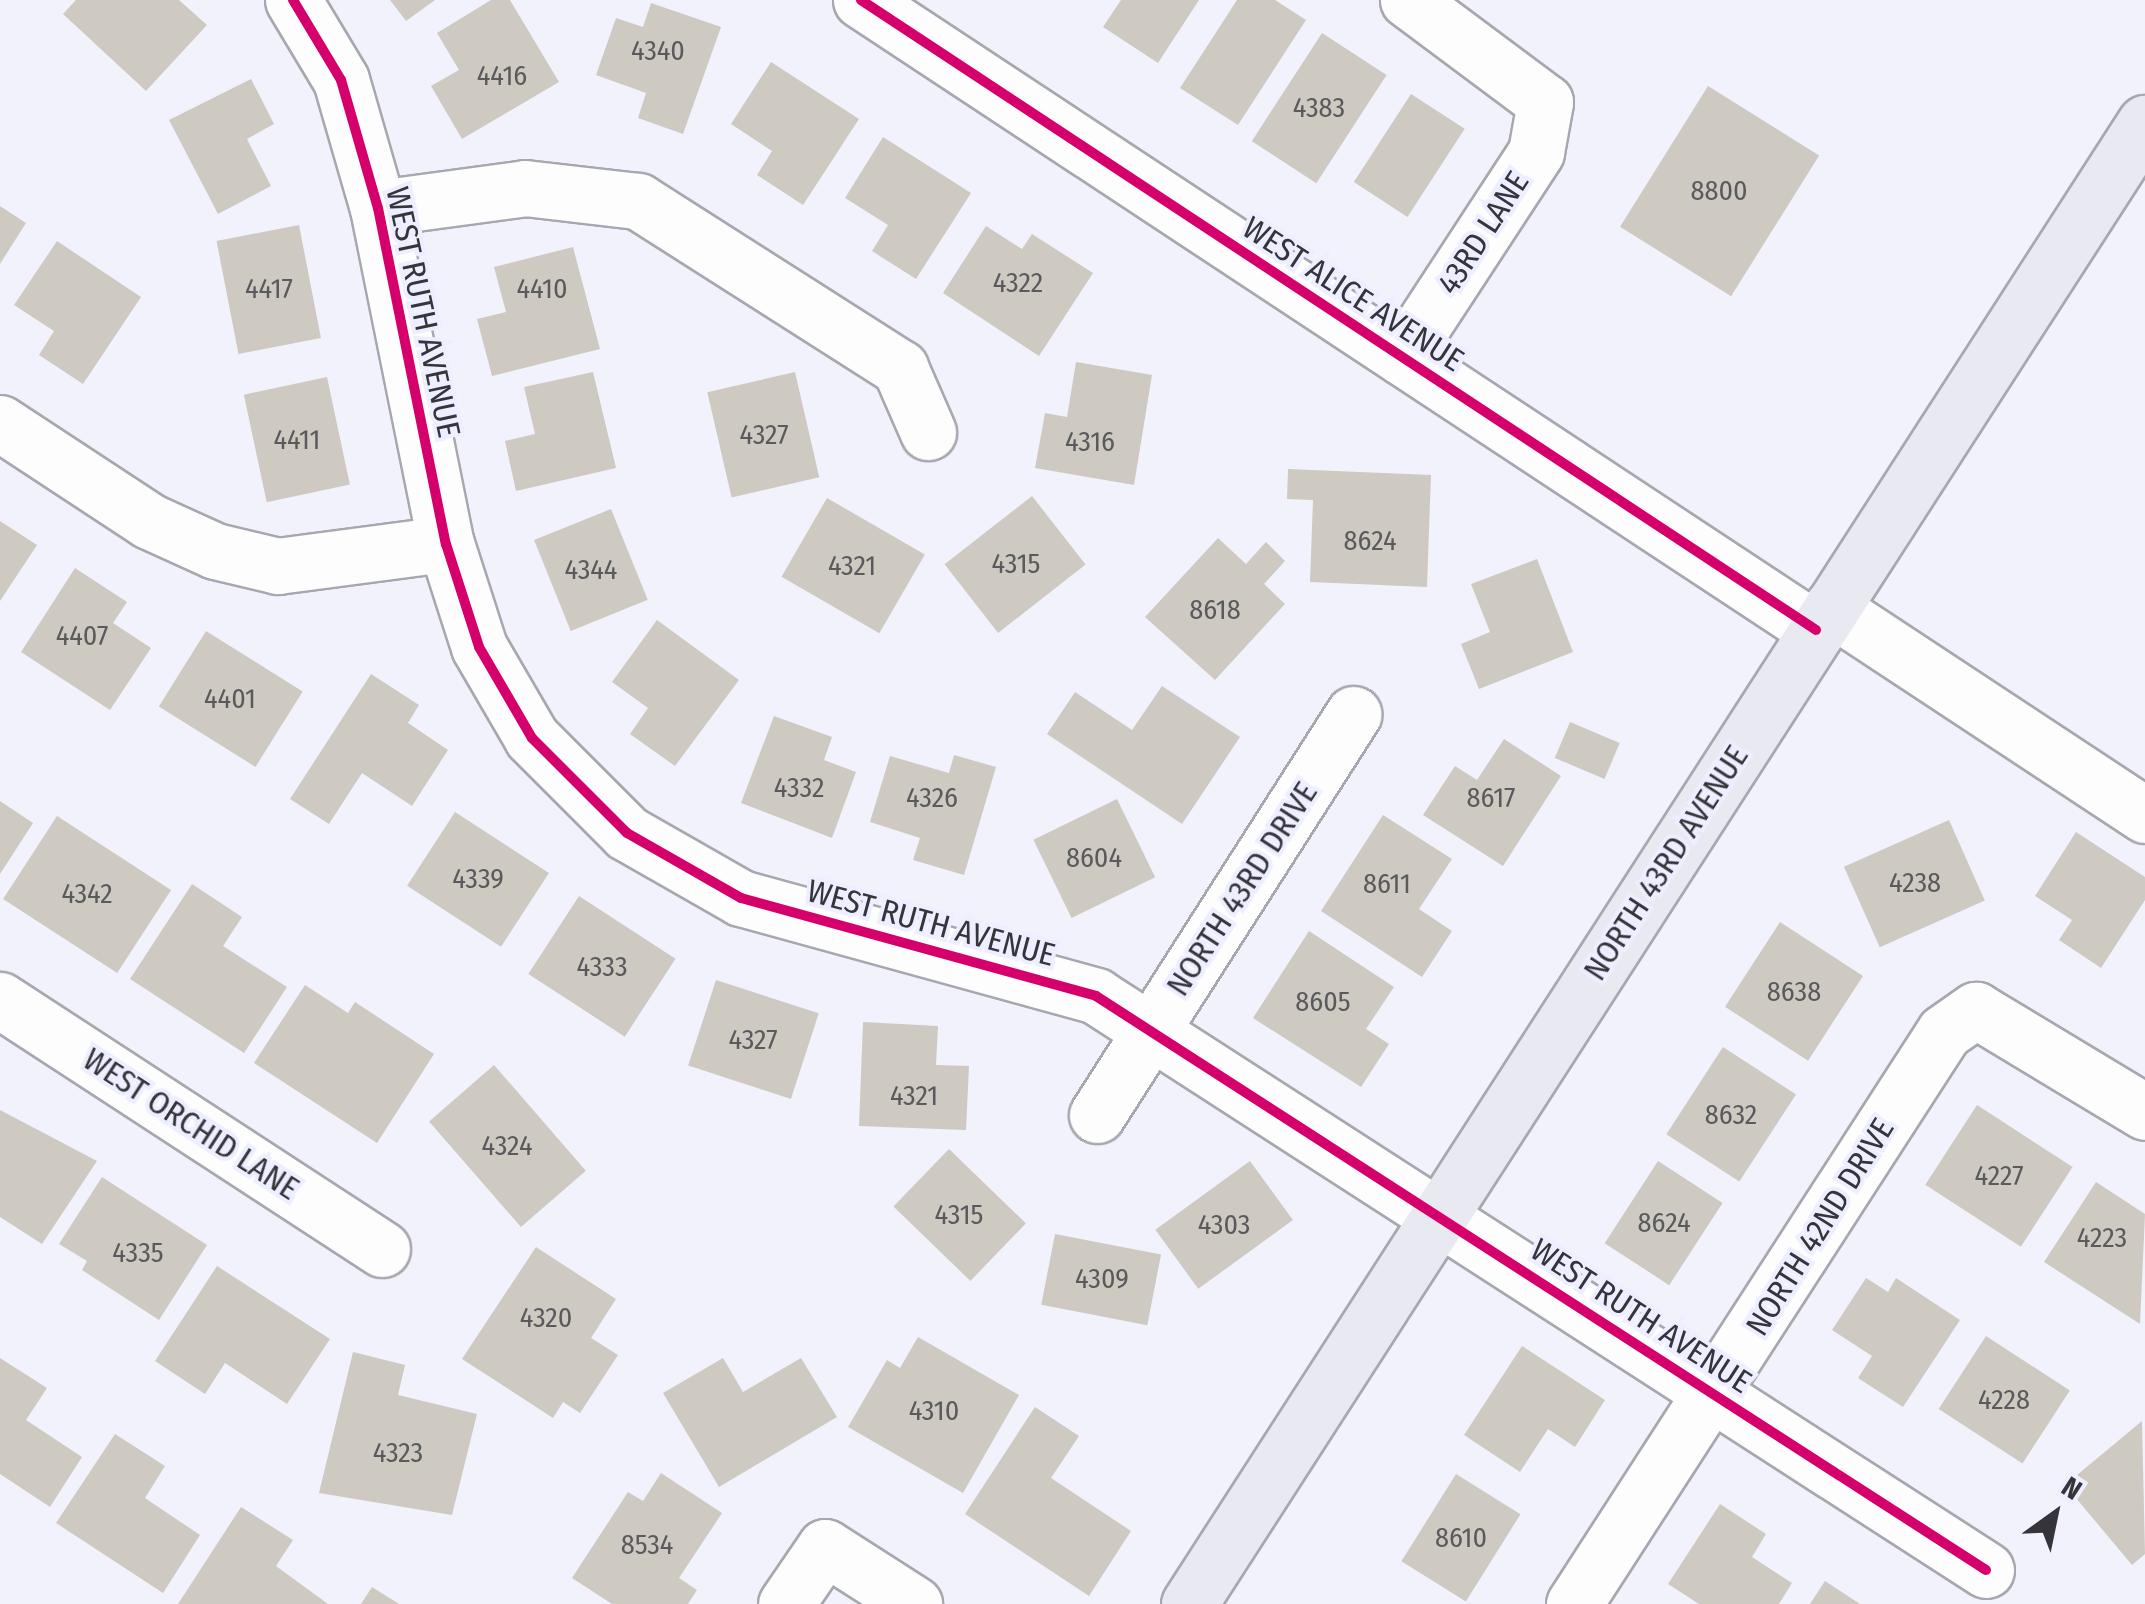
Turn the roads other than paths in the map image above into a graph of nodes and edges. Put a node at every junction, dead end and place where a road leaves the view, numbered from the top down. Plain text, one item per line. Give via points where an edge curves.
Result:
1 (293, 0) edge
2 (861, 0) edge
3 (1408, 0) edge
4 (2145, 123) edge
5 (378, 208) junction
6 (1402, 357) junction
7 (0, 423) edge
8 (928, 432) dead end
9 (446, 544) junction
10 (1824, 620) junction
11 (1354, 714) dead end
12 (2145, 815) edge
13 (0, 1000) edge
14 (1152, 1030) junction
15 (2145, 1112) edge
16 (1097, 1115) dead end
17 (1439, 1215) junction
18 (382, 1249) dead end
19 (1714, 1394) junction
20 (1986, 1570) dead end
21 (786, 1604) edge
22 (914, 1604) edge
23 (1190, 1604) edge
24 (1574, 1604) edge

1 - 5 street, WEST RUTH AVENUE via 341,80
2 - 6 street, WEST ALICE AVENUE
3 - 6 street, 43RD LANE via 1545,102 1536,152
4 - 10 main road, NORTH 43RD AVENUE
5 - 8 street via 525,188 638,201 900,368
5 - 9 street, WEST RUTH AVENUE
6 - 10 street, WEST ALICE AVENUE
7 - 9 street via 150,521 215,551 278,566
9 - 14 street, WEST RUTH AVENUE via 479,648 532,738 627,833 742,898 1016,970 1096,996
10 - 12 street, WEST ALICE AVENUE
10 - 17 main road, NORTH 43RD AVENUE
11 - 14 street, NORTH 43RD DRIVE
13 - 18 street, WEST ORCHID LANE
14 - 16 street, NORTH 43RD DRIVE
14 - 17 street, WEST RUTH AVENUE
15 - 19 street, NORTH 42ND DRIVE via 1976,1010 1944,1032
17 - 19 street, WEST RUTH AVENUE
17 - 23 main road, NORTH 43RD AVENUE
19 - 20 street, WEST RUTH AVENUE
19 - 24 street, NORTH 42ND DRIVE
21 - 22 street via 825,1547

